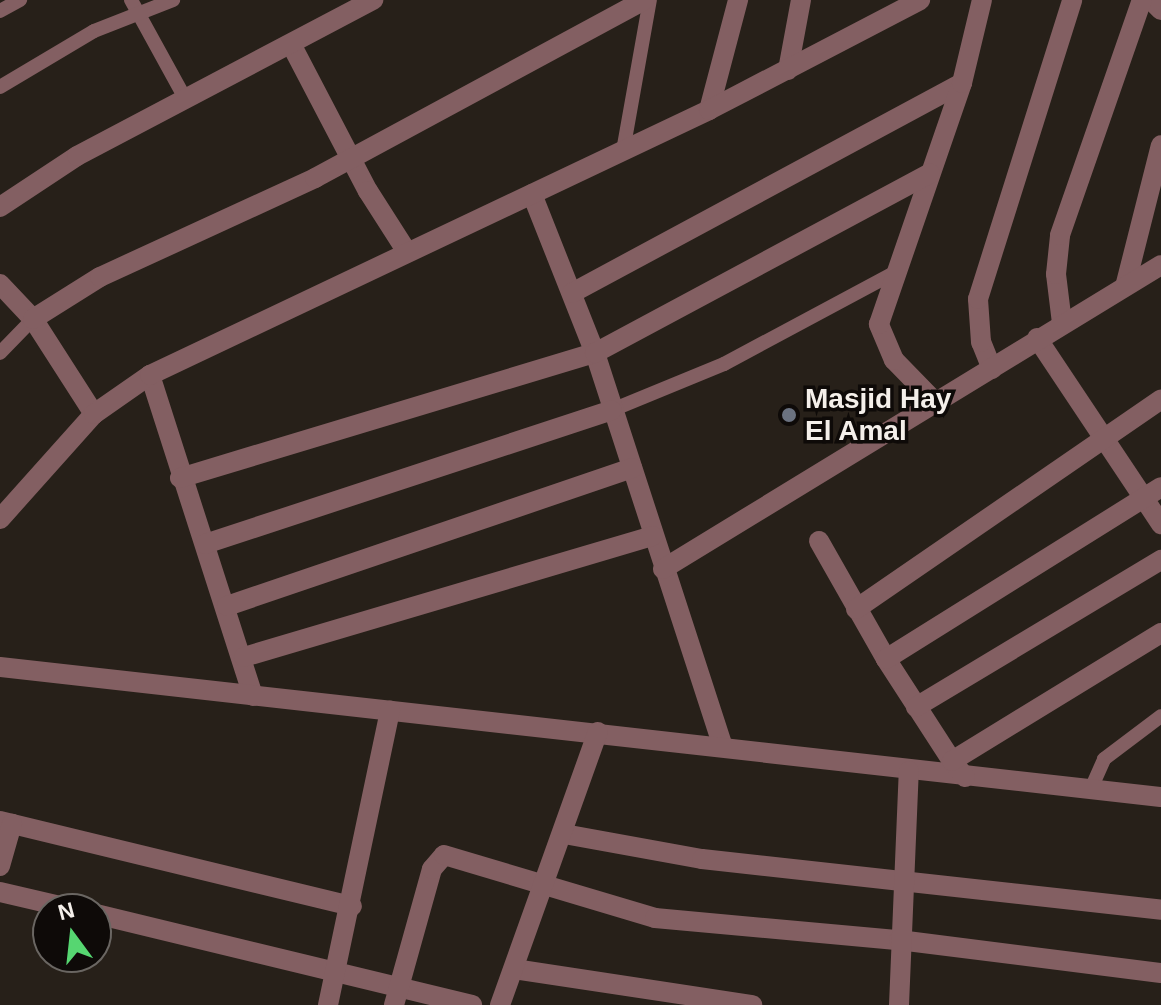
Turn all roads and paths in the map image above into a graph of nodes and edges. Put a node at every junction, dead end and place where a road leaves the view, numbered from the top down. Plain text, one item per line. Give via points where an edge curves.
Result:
1 (20, 0) edge
2 (173, 0) edge
3 (373, 0) edge
4 (647, 0) edge
5 (738, 0) edge
6 (801, 0) edge
7 (878, 0) edge
8 (920, 0) edge
9 (982, 0) edge
10 (1072, 0) edge
11 (1142, 0) edge
12 (1151, 0) edge
13 (134, 6) edge
14 (1161, 10) edge
15 (0, 11) edge
16 (873, 25) junction
17 (291, 44) junction
18 (788, 70) junction
19 (962, 83) junction
20 (0, 87) edge
21 (186, 100) junction
22 (709, 110) junction
23 (1161, 145) edge
24 (623, 151) junction
25 (351, 160) junction
26 (930, 173) junction
27 (532, 194) junction
28 (0, 207) edge
29 (407, 252) junction
30 (1161, 265) edge
31 (894, 273) junction
32 (1126, 283) junction
33 (0, 284) edge
34 (572, 293) junction
35 (33, 319) junction
36 (1062, 323) junction
37 (1037, 338) junction
38 (0, 353) edge
39 (595, 353) junction
40 (992, 369) junction
41 (150, 375) junction
42 (1161, 399) edge
43 (936, 403) junction
44 (612, 410) junction
45 (94, 414) junction
46 (1105, 437) junction
47 (632, 468) junction
48 (180, 478) junction
49 (1152, 492) edge
50 (0, 519) edge
51 (1161, 524) edge
52 (652, 536) junction
53 (819, 541) dead end
54 (205, 544) junction
55 (1161, 560) edge
56 (663, 569) junction
57 (227, 606) junction
58 (856, 609) junction
59 (1161, 633) edge
60 (244, 657) junction
61 (886, 659) junction
62 (0, 667) edge
63 (253, 696) junction
64 (916, 707) junction
65 (390, 710) junction
66 (1161, 716) edge
67 (598, 732) junction
68 (723, 747) junction
69 (959, 769) junction
70 (909, 771) junction
71 (1090, 791) junction
72 (1161, 797) edge
73 (6, 823) edge
74 (564, 834) junction
75 (0, 866) edge
76 (903, 880) junction
77 (545, 883) junction
78 (0, 892) edge
79 (32, 899) edge
80 (352, 906) junction
81 (1161, 910) edge
82 (112, 918) edge
83 (899, 940) junction
84 (514, 969) junction
85 (339, 971) junction
86 (1161, 973) edge
87 (396, 996) edge
88 (328, 1005) edge
89 (472, 1005) edge
90 (500, 1005) edge
91 (752, 1005) edge
92 (899, 1005) edge

1 - 15 lane
2 - 13 lane
3 - 17 street
4 - 24 lane
4 - 25 street
5 - 22 street
6 - 18 street
7 - 16 street
8 - 16 street
9 - 19 street
10 - 40 street via 978,299 981,342
11 - 36 street via 1060,235 1056,274
12 - 14 street
13 - 20 lane
13 - 21 lane
16 - 18 street
17 - 21 street
17 - 25 street
18 - 22 street
19 - 26 street
19 - 34 street
21 - 28 street via 77,156
22 - 24 street
23 - 32 street
24 - 27 street
25 - 29 street
25 - 35 street via 100,277
26 - 31 street
26 - 39 street
27 - 29 street
27 - 34 street
29 - 41 street
30 - 32 street
31 - 43 street via 879,324 881,337 894,360
31 - 44 lane via 724,364
32 - 36 street
33 - 35 street
34 - 39 street
35 - 38 lane
35 - 45 street
36 - 37 street
37 - 40 street
37 - 46 street
39 - 44 street
39 - 48 street
40 - 43 street
41 - 45 street
41 - 48 street
42 - 46 street
43 - 56 street
44 - 47 street
44 - 54 street
45 - 50 street
46 - 49 street
46 - 58 street
47 - 52 street
47 - 57 street
48 - 54 street
49 - 51 street
49 - 61 street
52 - 56 street
52 - 60 street
53 - 58 street
54 - 57 street
55 - 64 street
56 - 68 street
57 - 60 street
58 - 61 street
59 - 69 street
60 - 63 street
61 - 64 street
62 - 63 street
63 - 65 street
64 - 69 street
65 - 67 street
65 - 80 street
66 - 71 lane via 1104,759
67 - 68 street
67 - 74 street
68 - 70 street
69 - 70 street
69 - 71 street
70 - 76 street
71 - 72 street
73 - 75 street
73 - 80 street
74 - 76 street via 677,856
74 - 77 street
76 - 81 street
76 - 83 street
77 - 83 street via 655,918
77 - 84 street
77 - 87 street via 440,857 432,869
78 - 79 street
80 - 85 street
82 - 85 street
83 - 86 street
83 - 92 street
84 - 90 street
84 - 91 street
85 - 87 street
85 - 88 street
87 - 89 street

